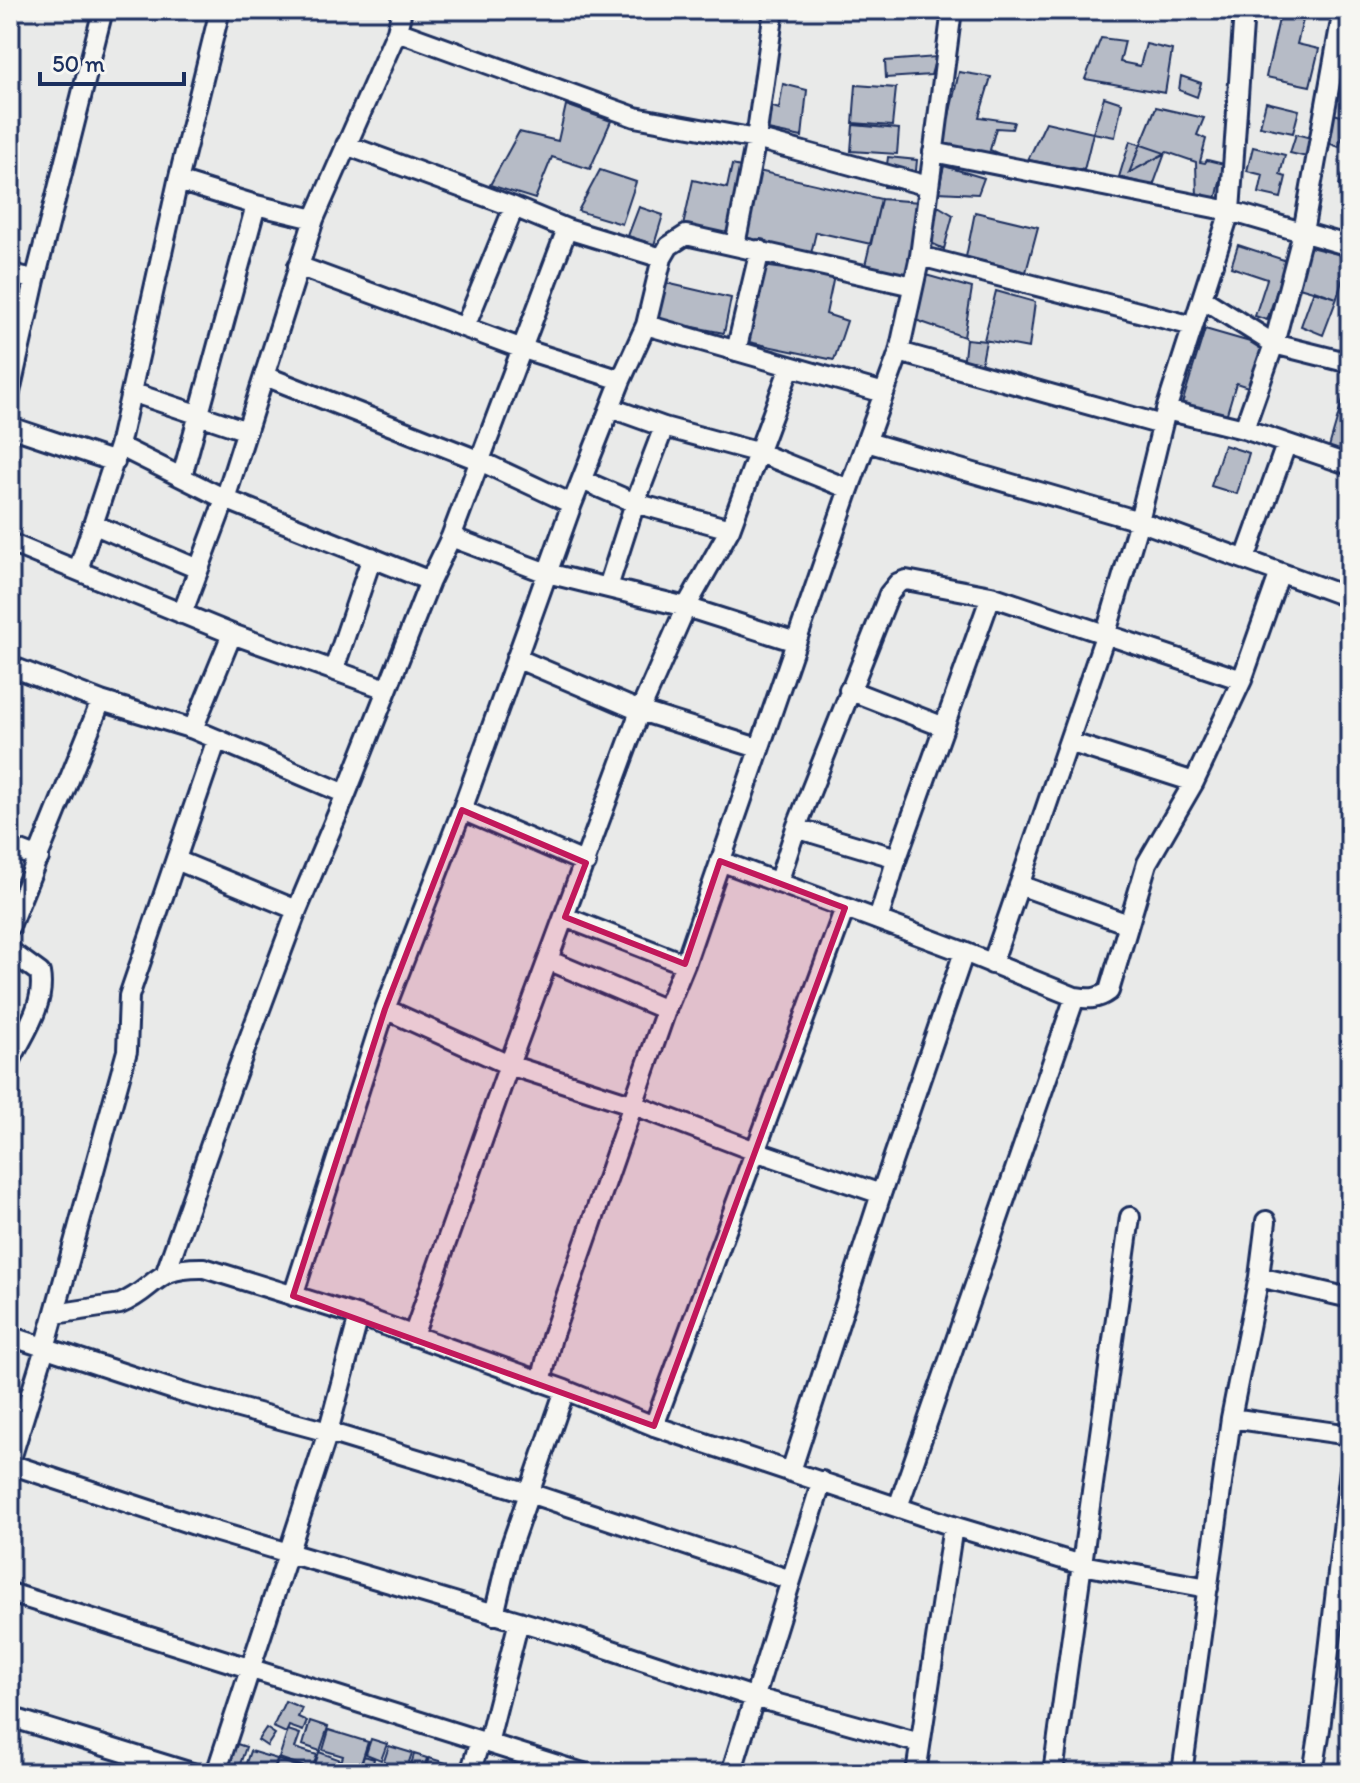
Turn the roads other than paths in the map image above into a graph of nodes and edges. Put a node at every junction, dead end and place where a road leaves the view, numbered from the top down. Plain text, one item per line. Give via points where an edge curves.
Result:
1 (103, 10) edge
2 (220, 10) edge
3 (402, 10) edge
4 (774, 10) edge
5 (952, 10) edge
6 (1244, 10) edge
7 (1343, 10) edge
8 (397, 31) junction
9 (756, 139) junction
10 (346, 145) junction
11 (933, 152) junction
12 (178, 181) junction
13 (928, 186) junction
14 (256, 205) junction
15 (514, 207) junction
16 (1230, 211) junction
17 (314, 219) junction
18 (567, 229) junction
19 (1303, 232) junction
20 (735, 245) junction
21 (1350, 246) edge
22 (760, 250) junction
23 (920, 256) junction
24 (662, 258) junction
25 (298, 266) junction
26 (10, 273) edge
27 (35, 280) junction
28 (913, 286) junction
29 (1203, 299) junction
30 (646, 325) junction
31 (1193, 326) junction
32 (465, 327) junction
33 (1274, 344) junction
34 (520, 348) junction
35 (736, 351) junction
36 (899, 352) junction
37 (1350, 363) edge
38 (790, 367) junction
39 (265, 376) junction
40 (621, 380) junction
41 (10, 392) edge
42 (131, 392) junction
43 (884, 393) junction
44 (611, 408) junction
45 (200, 415) junction
46 (1164, 418) junction
47 (10, 427) edge
48 (664, 427) junction
49 (1244, 429) junction
50 (247, 431) junction
51 (867, 442) junction
52 (1286, 445) junction
53 (760, 453) junction
54 (117, 454) junction
55 (478, 460) junction
56 (1350, 465) edge
57 (182, 476) junction
58 (582, 480) junction
59 (849, 489) junction
60 (225, 499) junction
61 (635, 503) junction
62 (572, 504) junction
63 (1139, 521) junction
64 (95, 525) junction
65 (730, 529) junction
66 (451, 537) junction
67 (10, 543) edge
68 (372, 557) junction
69 (1245, 559) junction
70 (198, 569) junction
71 (78, 570) junction
72 (547, 573) junction
73 (1279, 575) junction
74 (430, 581) junction
75 (608, 587) junction
76 (991, 596) junction
77 (1350, 598) edge
78 (686, 607) junction
79 (182, 614) junction
80 (1106, 633) junction
81 (232, 634) junction
82 (796, 642) junction
83 (516, 658) junction
84 (10, 666) edge
85 (334, 669) junction
86 (1242, 680) junction
87 (386, 689) junction
88 (849, 690) junction
89 (101, 701) junction
90 (640, 711) junction
91 (944, 727) junction
92 (193, 729) junction
93 (217, 739) junction
94 (1069, 742) junction
95 (758, 748) junction
96 (1194, 782) junction
97 (346, 794) junction
98 (462, 810) junction
99 (796, 828) junction
100 (10, 847) edge
101 (39, 858) junction
102 (897, 858) junction
103 (176, 860) junction
104 (720, 861) junction
105 (586, 863) junction
106 (778, 883) junction
107 (1019, 885) junction
108 (845, 908) junction
109 (297, 910) junction
110 (565, 917) junction
111 (878, 920) junction
112 (1128, 924) junction
113 (10, 926) edge
114 (10, 951) edge
115 (964, 952) junction
116 (548, 960) junction
117 (685, 964) junction
118 (992, 964) junction
119 (1075, 997) junction
120 (385, 1009) junction
121 (666, 1010) junction
122 (10, 1062) edge
123 (509, 1065) junction
124 (634, 1105) junction
125 (755, 1151) junction
126 (881, 1194) junction
127 (1130, 1217) dead end
128 (1266, 1221) dead end
129 (166, 1272) junction
130 (1259, 1277) junction
131 (293, 1296) junction
132 (1350, 1298) edge
133 (55, 1314) junction
134 (359, 1316) junction
135 (10, 1336) edge
136 (413, 1336) junction
137 (45, 1348) junction
138 (541, 1382) junction
139 (565, 1390) junction
140 (1231, 1418) junction
141 (654, 1426) junction
142 (328, 1432) junction
143 (1350, 1435) edge
144 (10, 1463) edge
145 (1350, 1469) edge
146 (791, 1471) junction
147 (822, 1481) junction
148 (529, 1493) junction
149 (898, 1507) junction
150 (953, 1526) junction
151 (289, 1554) junction
152 (1082, 1565) junction
153 (791, 1580) junction
154 (1208, 1588) junction
155 (10, 1593) edge
156 (494, 1615) junction
157 (519, 1621) junction
158 (249, 1667) junction
159 (753, 1697) junction
160 (10, 1717) edge
161 (484, 1742) junction
162 (920, 1743) junction
163 (192, 1773) edge
164 (216, 1773) edge
165 (470, 1773) edge
166 (583, 1773) edge
167 (731, 1773) edge
168 (916, 1773) edge
169 (1053, 1773) edge
170 (1182, 1773) edge
171 (1313, 1773) edge

1 - 27 street
2 - 12 street
3 - 8 street
4 - 9 street
5 - 11 street
6 - 16 street
7 - 19 street
8 - 9 street via 635,117
8 - 10 street
9 - 13 street
9 - 20 street
10 - 15 street
10 - 17 street
11 - 13 street
11 - 16 street
12 - 14 street
12 - 42 street
13 - 23 street
14 - 17 street
14 - 45 street
15 - 18 street
15 - 32 street
16 - 19 street
16 - 29 street
17 - 25 street
18 - 24 street
18 - 34 street
19 - 21 street
19 - 33 street
20 - 22 street
20 - 24 street via 686,235
22 - 28 street
22 - 35 street
23 - 28 street
23 - 31 street
24 - 30 street
25 - 32 street
25 - 39 street
26 - 27 street
27 - 41 street
28 - 36 street
29 - 31 street
29 - 33 street
30 - 35 street
30 - 40 street
31 - 46 street
32 - 34 street
33 - 37 street
33 - 49 street
34 - 40 street
34 - 55 street
35 - 38 street
36 - 43 street
36 - 46 street
38 - 43 street
38 - 53 street
39 - 50 street
39 - 55 street
40 - 44 street
42 - 45 street
42 - 54 street
43 - 51 street
44 - 48 street
44 - 58 street
45 - 50 street
45 - 57 street
46 - 49 street
46 - 63 street
47 - 54 street
48 - 53 street
48 - 61 street
49 - 52 street
50 - 60 street
51 - 59 street
51 - 63 street
52 - 56 street
52 - 69 street
53 - 59 street
53 - 65 street
54 - 57 street
54 - 64 street
55 - 62 street
55 - 66 street
57 - 60 street
58 - 61 street
58 - 62 street
59 - 82 street
60 - 68 street
60 - 70 street
61 - 65 street
61 - 75 street
62 - 72 street
63 - 69 street
63 - 80 street
64 - 70 street
64 - 71 street
65 - 78 street
66 - 72 street
66 - 74 street
67 - 71 street
68 - 74 street
68 - 85 street
69 - 73 street
70 - 79 street
71 - 79 street
72 - 75 street
72 - 83 street
73 - 77 street
73 - 86 street
74 - 87 street
75 - 78 street
76 - 80 street
76 - 88 street via 916,581 898,583
76 - 91 street
78 - 82 street
78 - 90 street
79 - 81 street
80 - 86 street
80 - 94 street
81 - 85 street
81 - 92 street
82 - 95 street
83 - 90 street
83 - 98 street
84 - 89 street
85 - 87 street
86 - 96 street
87 - 97 street
88 - 91 street
88 - 99 street
89 - 92 street
89 - 101 street
90 - 95 street
90 - 105 street
91 - 102 street
92 - 93 street
93 - 97 street
93 - 103 street
94 - 96 street
94 - 107 street
95 - 104 street
96 - 112 street via 1147,863
97 - 109 street
98 - 105 street
98 - 120 street
99 - 102 street
99 - 106 street
100 - 101 street
101 - 113 street
102 - 111 street
103 - 109 street
103 - 133 street via 129,996 127,1051
104 - 106 street
104 - 117 street
105 - 110 street
106 - 108 street
107 - 112 street
107 - 118 street
108 - 111 street
108 - 125 street
109 - 129 street
110 - 116 street
110 - 117 street
111 - 115 street
112 - 119 street via 1109,991 1092,999
114 - 122 street via 40,973 42,985 37,1009
115 - 118 street
115 - 126 street
116 - 121 street
116 - 123 street
117 - 121 street
118 - 119 street
119 - 149 street
120 - 123 street
120 - 131 street
121 - 124 street
123 - 124 street
123 - 136 street
124 - 125 street
124 - 138 street
125 - 126 street
125 - 141 street
126 - 146 street
127 - 152 street
128 - 130 street
129 - 131 street via 204,1268
129 - 133 street via 120,1304
130 - 132 street
130 - 140 street
131 - 134 street
133 - 137 street
134 - 136 street
134 - 142 street
135 - 137 street
136 - 138 street
137 - 142 street
137 - 144 street
138 - 139 street
139 - 141 street
139 - 148 street
140 - 143 street
140 - 154 street
141 - 146 street
142 - 148 street
142 - 151 street
144 - 151 street
145 - 171 street
146 - 147 street
147 - 149 street
147 - 153 street
148 - 153 street
148 - 156 street
149 - 150 street
150 - 152 street
150 - 162 street
151 - 156 street
151 - 158 street
152 - 154 street
152 - 169 street
153 - 159 street
154 - 170 street
155 - 158 street
156 - 157 street
157 - 159 street
157 - 161 street
158 - 161 street
158 - 164 street
159 - 162 street
159 - 167 street
160 - 163 street
161 - 165 street
161 - 166 street
162 - 168 street

